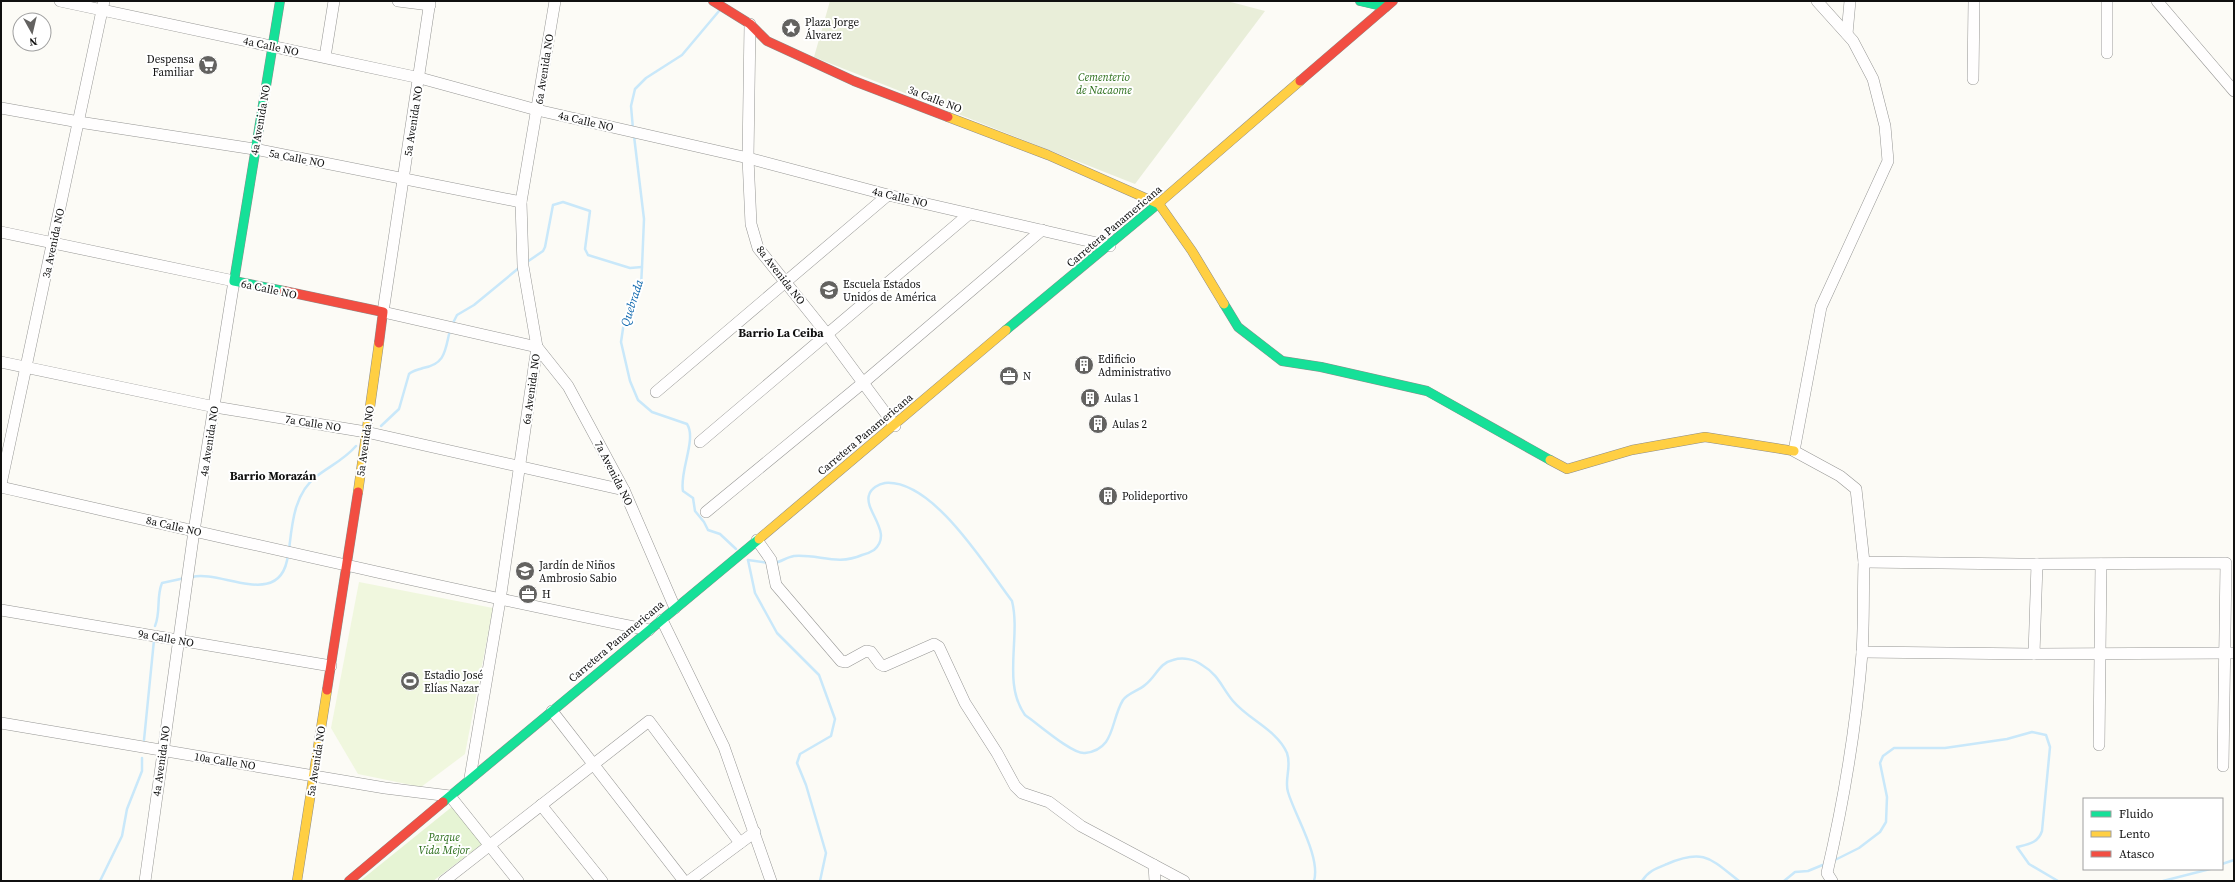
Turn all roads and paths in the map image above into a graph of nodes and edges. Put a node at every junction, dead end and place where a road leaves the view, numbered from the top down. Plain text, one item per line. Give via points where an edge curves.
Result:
1 (60, 1) edge
2 (280, 1) edge
3 (334, 1) edge
4 (398, 1) edge
5 (555, 1) edge
6 (712, 1) edge
7 (1360, 1) edge
8 (1393, 1) edge
9 (1817, 1) edge
10 (1850, 1) edge
11 (1974, 1) edge
12 (2107, 1) edge
13 (2157, 1) edge
14 (430, 3) edge
15 (103, 6) edge
16 (1386, 7) junction
17 (750, 24) junction
18 (1847, 34) junction
19 (273, 47) junction
20 (2107, 53) dead end
21 (325, 57) junction
22 (420, 78) junction
23 (1973, 79) dead end
24 (2234, 91) edge
25 (1, 108) edge
26 (537, 110) junction
27 (79, 122) junction
28 (254, 150) junction
29 (748, 158) junction
30 (404, 178) junction
31 (888, 195) junction
32 (521, 202) junction
33 (1159, 204) junction
34 (970, 214) junction
35 (1042, 230) junction
36 (1, 232) edge
37 (53, 242) junction
38 (1110, 246) junction
39 (234, 281) junction
40 (786, 282) junction
41 (383, 312) junction
42 (827, 334) junction
43 (537, 347) junction
44 (1, 362) edge
45 (26, 367) junction
46 (864, 382) junction
47 (656, 392) dead end
48 (215, 407) junction
49 (895, 426) junction
50 (366, 432) junction
51 (700, 442) dead end
52 (1794, 451) junction
53 (519, 467) junction
54 (1, 484) edge
55 (1, 487) edge
56 (624, 490) junction
57 (706, 512) dead end
58 (194, 531) junction
59 (757, 540) junction
60 (1864, 562) junction
61 (2037, 564) junction
62 (2101, 564) junction
63 (347, 567) junction
64 (500, 600) junction
65 (675, 608) junction
66 (1, 610) edge
67 (662, 620) junction
68 (649, 630) junction
69 (178, 640) junction
70 (1862, 652) junction
71 (2100, 652) junction
72 (2230, 653) edge
73 (2034, 654) junction
74 (331, 666) junction
75 (552, 711) junction
76 (1, 723) edge
77 (2099, 745) dead end
78 (163, 751) junction
79 (594, 764) junction
80 (2223, 766) dead end
81 (314, 775) junction
82 (470, 778) junction
83 (450, 796) junction
84 (541, 805) junction
85 (755, 832) junction
86 (740, 843) junction
87 (490, 845) junction
88 (1154, 865) junction
89 (145, 881) edge
90 (297, 881) edge
91 (349, 881) edge
92 (444, 881) edge
93 (518, 881) edge
94 (602, 881) edge
95 (684, 881) edge
96 (689, 881) edge
97 (771, 881) edge
98 (1155, 881) edge
99 (1184, 881) edge
100 (1832, 881) edge

1 - 15 street, 4a Calle NO
2 - 19 main road, 4a Avenida NO
3 - 21 street
4 - 14 street
5 - 26 street, 6a Avenida NO
6 - 17 main road, 3a Calle NO
7 - 16 main road
8 - 16 main road, Carretera Panamericana
9 - 18 street
10 - 18 street
11 - 23 street
12 - 20 street
13 - 24 street
14 - 22 street, 5a Avenida NO
15 - 19 street, 4a Calle NO
15 - 27 street, 3a Avenida NO
16 - 33 main road, Carretera Panamericana
17 - 29 street, 8a Avenida NO
17 - 33 main road, 3a Calle NO via 767,41 854,81 1048,155
18 - 52 street via 1873,79 1885,126 1888,161 1821,307
19 - 21 street, 4a Calle NO
19 - 28 main road, 4a Avenida NO
21 - 22 street, 4a Calle NO
22 - 26 street, 4a Calle NO
22 - 30 street, 5a Avenida NO
25 - 27 street, 5a Calle NO
26 - 29 street, 4a Calle NO
26 - 32 street, 6a Avenida NO
27 - 28 street, 5a Calle NO
27 - 37 street, 3a Avenida NO
28 - 30 street, 5a Calle NO
28 - 39 main road, 4a Avenida NO
29 - 31 street, 4a Calle NO
29 - 40 street, 8a Avenida NO via 751,224 758,248
30 - 32 street, 5a Calle NO
30 - 41 street, 5a Avenida NO
31 - 34 street, 4a Calle NO
31 - 40 street
32 - 43 street, 6a Avenida NO via 523,266
33 - 38 main road, Carretera Panamericana
33 - 52 main road via 1192,251 1238,327 1282,361 1428,390 1567,469 1632,450 1705,437
34 - 35 street, 4a Calle NO
34 - 42 street
35 - 38 street, 4a Calle NO
35 - 46 street
36 - 37 street, 6a Calle NO
37 - 39 street, 6a Calle NO
37 - 45 street, 3a Avenida NO
38 - 49 main road, Carretera Panamericana via 1015,322
39 - 41 main road, 6a Calle NO
39 - 48 street, 4a Avenida NO
40 - 42 street, 8a Avenida NO
40 - 47 street
41 - 43 street, 6a Calle NO
41 - 50 main road, 5a Avenida NO
42 - 46 street, 8a Avenida NO
42 - 51 street
43 - 53 street, 6a Avenida NO
43 - 56 street, 7a Avenida NO via 568,386
44 - 45 street, 7a Calle NO
45 - 48 street, 7a Calle NO
45 - 54 street, 3a Avenida NO
46 - 49 street, 8a Avenida NO
46 - 57 street
48 - 50 street, 7a Calle NO
48 - 58 street, 4a Avenida NO
49 - 59 main road, Carretera Panamericana
50 - 53 street, 7a Calle NO
50 - 63 main road, 5a Avenida NO
52 - 60 street via 1840,476 1856,489
53 - 56 street, 7a Calle NO
53 - 64 street, 6a Avenida NO
55 - 58 street, 8a Calle NO
56 - 65 street, 7a Avenida NO
58 - 63 street, 8a Calle NO
58 - 69 street, 4a Avenida NO
59 - 65 main road, Carretera Panamericana
59 - 88 street via 771,560 776,585 841,660 846,662 866,651 871,652 884,666 934,644 939,647 965,703 1015,786 1022,793 1049,802 1081,826
60 - 61 street
60 - 70 street
61 - 62 street
61 - 73 street
62 - 71 street
62 - 72 street via 2226,563
63 - 64 street, 8a Calle NO
63 - 74 main road, 5a Avenida NO
64 - 68 street, 8a Calle NO
64 - 82 street, 6a Avenida NO
65 - 67 main road, Carretera Panamericana
66 - 69 street, 9a Calle NO
67 - 68 main road, Carretera Panamericana
67 - 85 street via 714,723
68 - 75 main road, Carretera Panamericana
69 - 74 street, 9a Calle NO
69 - 78 street, 4a Avenida NO
70 - 73 street
70 - 100 street via 1852,743 1841,812 1827,873
71 - 72 street
71 - 73 street
71 - 77 street
72 - 80 street
74 - 81 main road, 5a Avenida NO
75 - 79 street
75 - 82 main road, Carretera Panamericana
76 - 78 street, 10a Calle NO
78 - 81 street, 10a Calle NO
78 - 89 street, 4a Avenida NO
79 - 84 street
79 - 86 street via 649,721
79 - 95 street
81 - 83 street, 10a Calle NO via 385,788
81 - 90 main road, 5a Avenida NO
82 - 83 main road, Carretera Panamericana
83 - 87 street
83 - 91 main road, Carretera Panamericana
84 - 87 street
84 - 94 street
85 - 86 street
85 - 97 street
86 - 96 street
87 - 92 street
87 - 93 street
88 - 98 street
88 - 99 street

